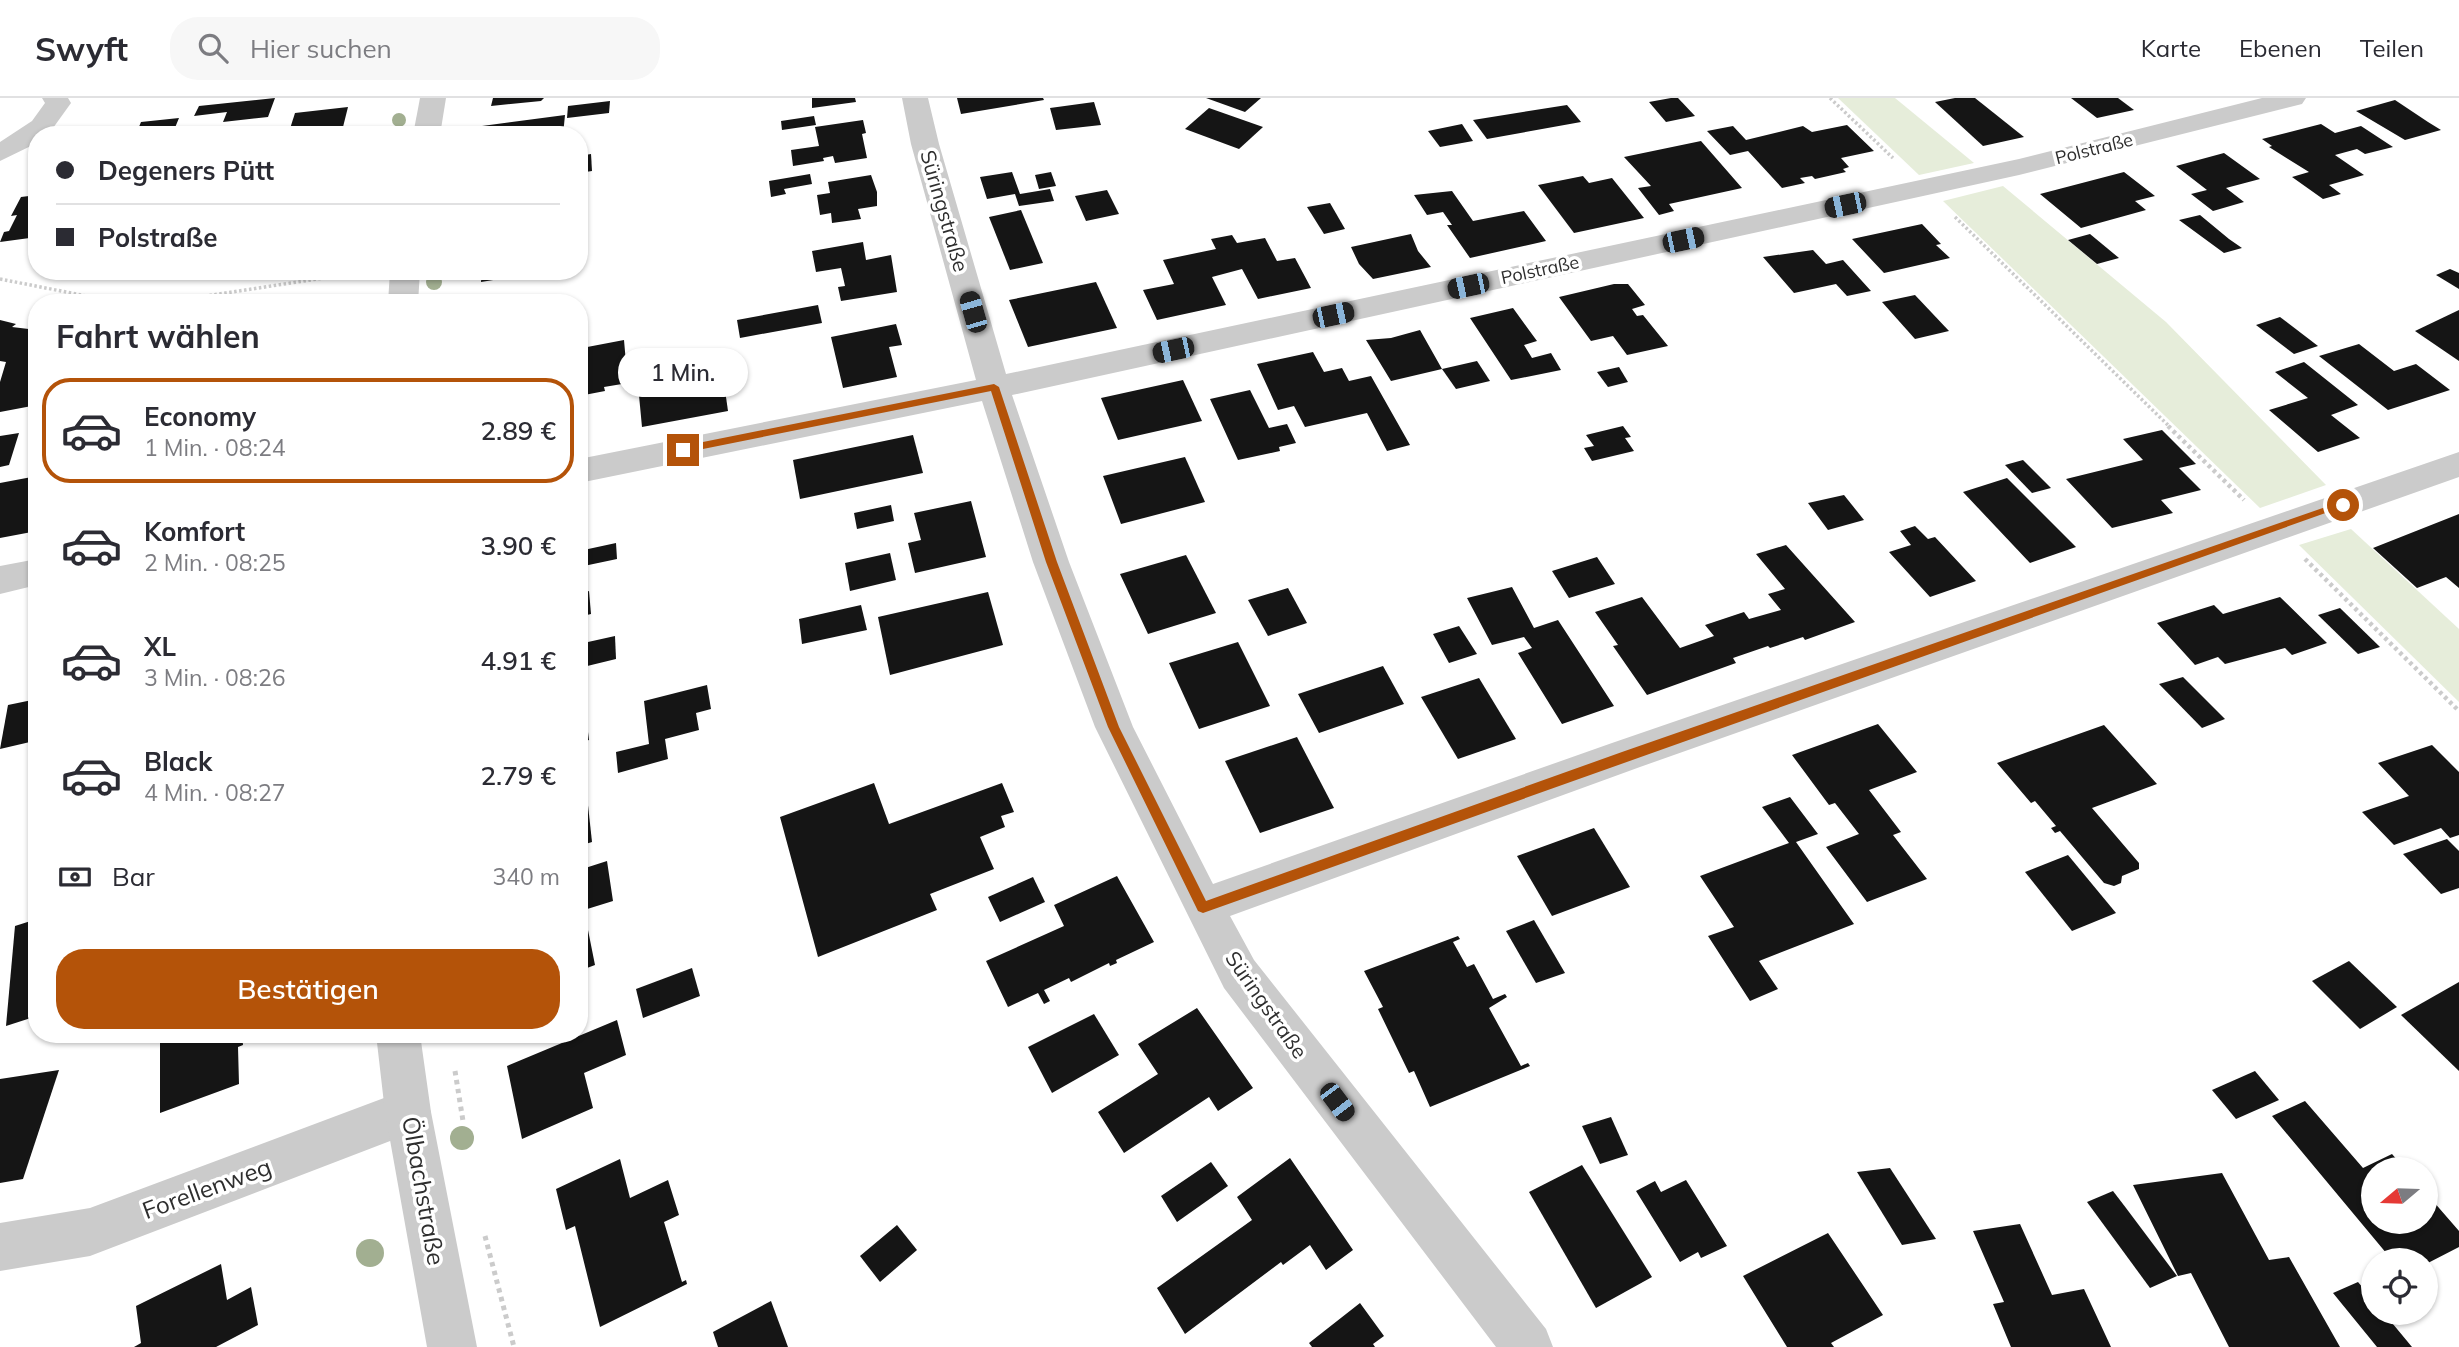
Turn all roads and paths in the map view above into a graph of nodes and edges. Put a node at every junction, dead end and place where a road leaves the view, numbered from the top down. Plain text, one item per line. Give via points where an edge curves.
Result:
1 (55, 98) edge
2 (433, 98) edge
3 (915, 98) edge
4 (1830, 98) edge
5 (2292, 98) edge
6 (42, 126) edge
7 (428, 126) edge
8 (28, 139) edge
9 (0, 153) edge
10 (1926, 188) junction
11 (0, 279) edge
12 (310, 280) edge
13 (76, 294) edge
14 (218, 294) edge
15 (994, 387) junction
16 (2459, 464) edge
17 (588, 469) edge
18 (2274, 529) junction
19 (28, 574) edge
20 (0, 580) edge
21 (2459, 711) edge
22 (1203, 907) junction
23 (399, 1043) edge
24 (453, 1060) dead end
25 (408, 1112) junction
26 (463, 1125) dead end
27 (483, 1228) dead end
28 (0, 1247) edge
29 (452, 1347) edge
30 (514, 1347) edge
31 (1528, 1347) edge

1 - 6 street via 58,103
2 - 7 street
3 - 15 street, Süringstraße
4 - 10 path
5 - 10 street, Polstraße
8 - 9 street
10 - 15 street, Polstraße
10 - 18 path
11 - 13 path
12 - 14 path
15 - 17 street, Polstraße
15 - 22 street, Süringstraße via 1051,562 1114,727
16 - 18 street
18 - 21 path
18 - 22 street
19 - 20 street
22 - 31 street, Süringstraße via 1239,974
23 - 25 street, Ölbachstraße
24 - 26 path
25 - 28 street, Forellenweg via 90,1232
25 - 29 street, Ölbachstraße
27 - 30 path

